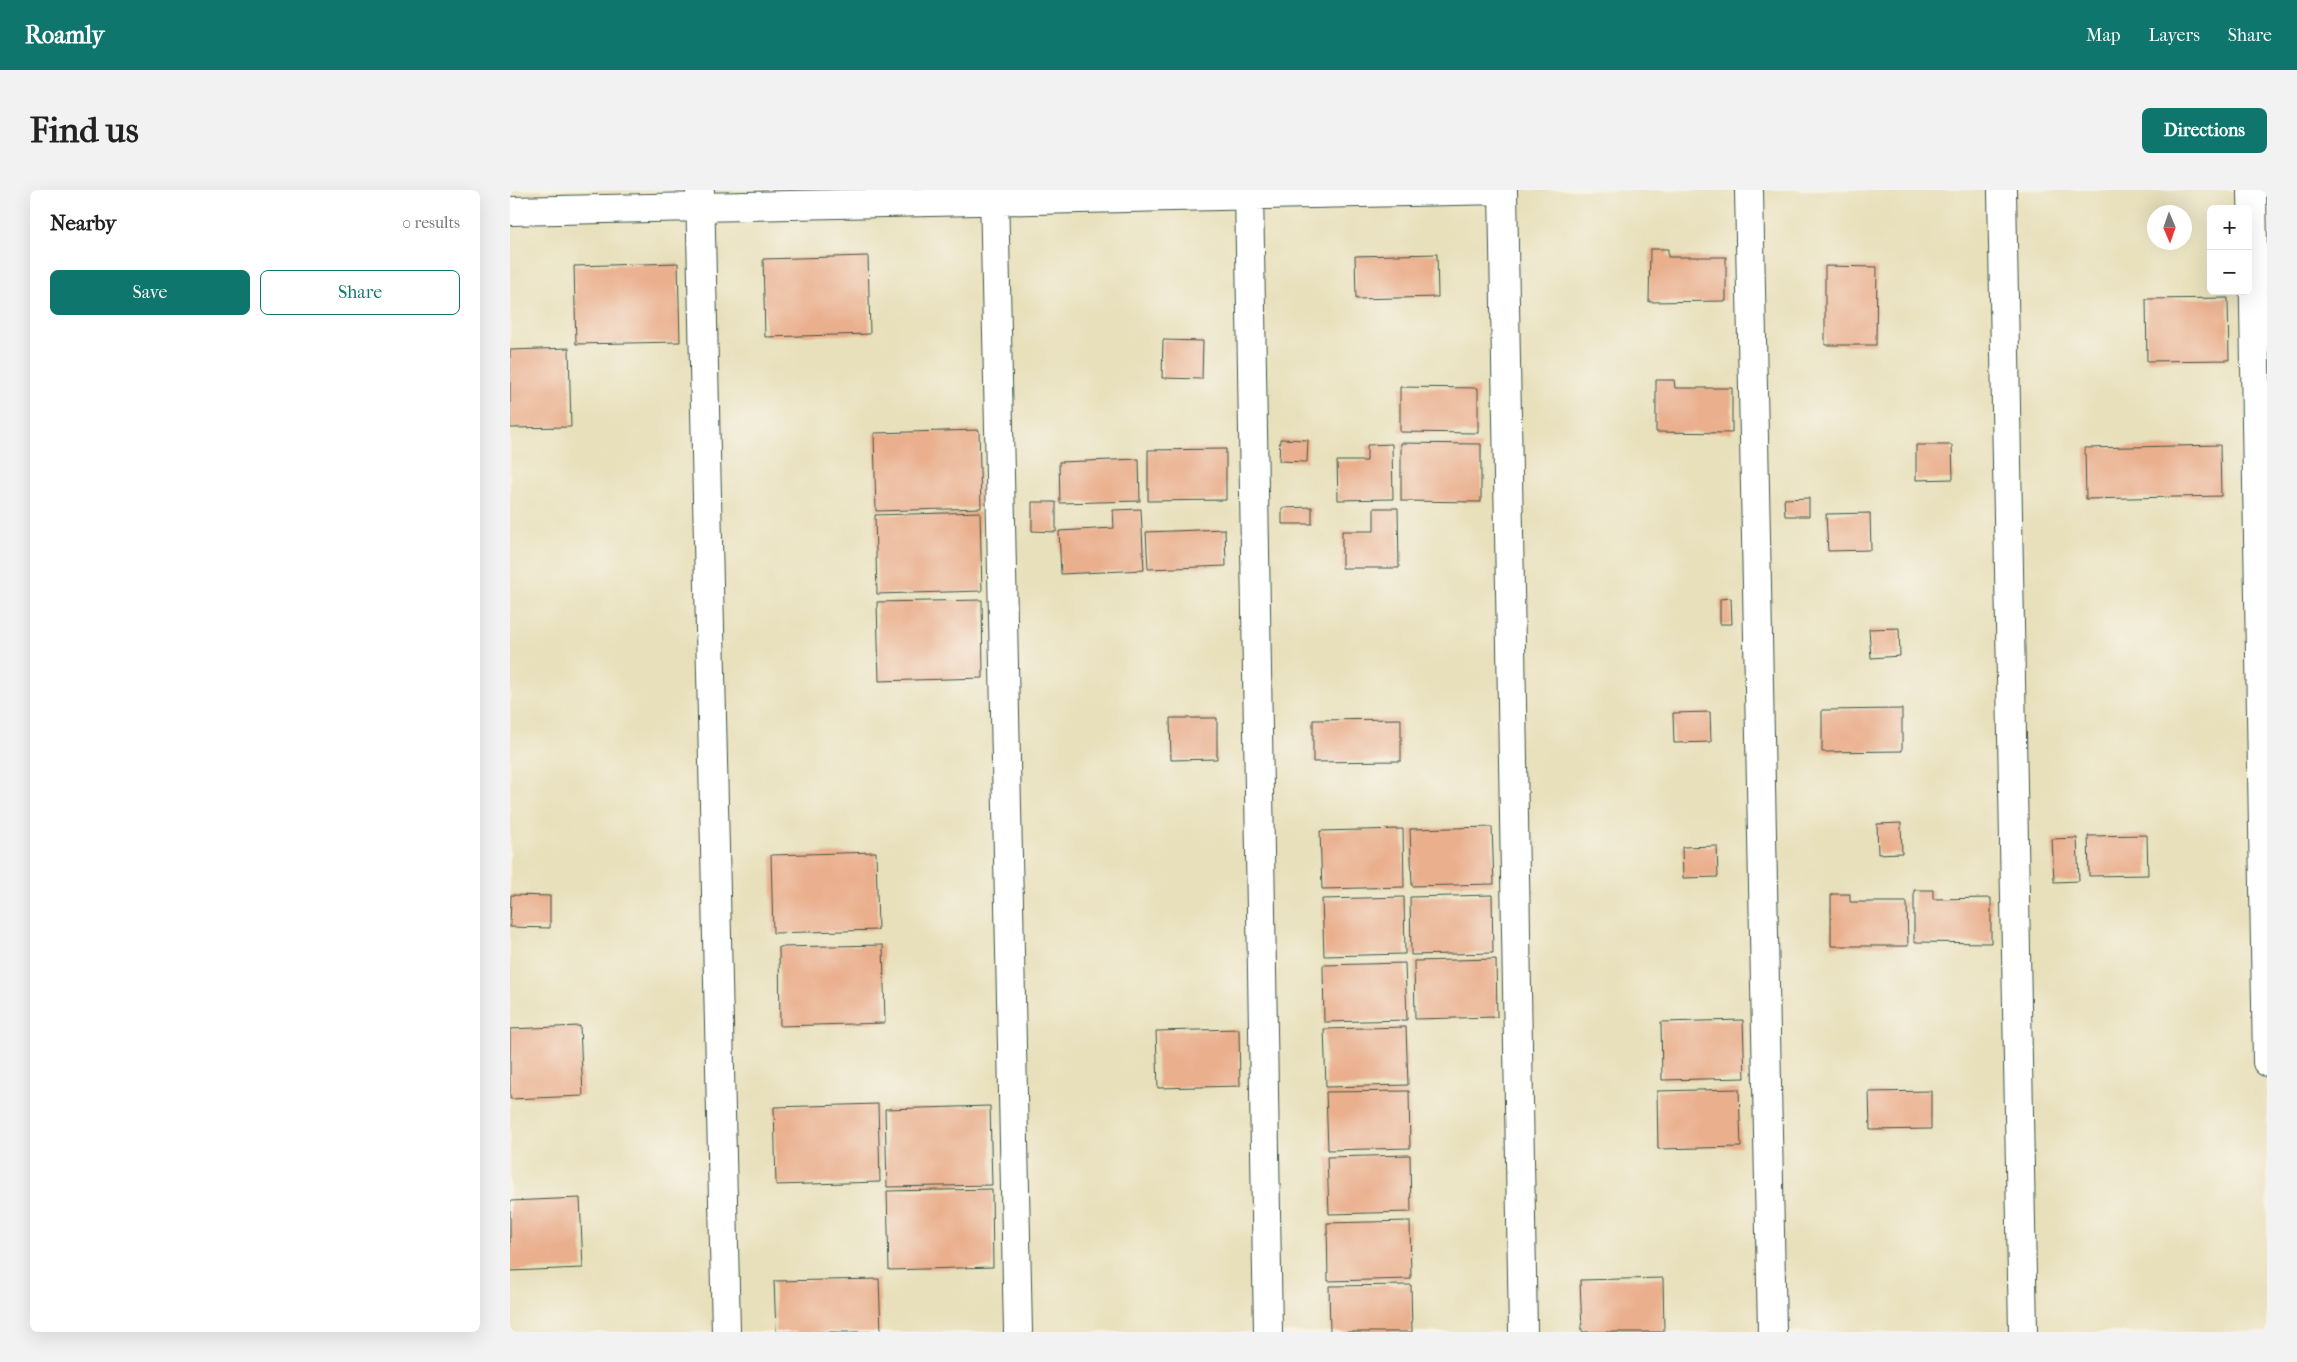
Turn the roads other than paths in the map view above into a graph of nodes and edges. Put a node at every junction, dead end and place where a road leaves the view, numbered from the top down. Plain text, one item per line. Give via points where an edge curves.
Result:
1 (1503, 190) edge
2 (1749, 190) edge
3 (2002, 190) edge
4 (2252, 190) edge
5 (1249, 193) edge
6 (994, 195) edge
7 (700, 199) edge
8 (510, 211) edge
9 (2267, 1062) edge
10 (726, 1332) edge
11 (1018, 1332) edge
12 (1268, 1332) edge
13 (1523, 1332) edge
14 (1772, 1332) edge
15 (2023, 1332) edge

1 - 5 street
1 - 13 street
2 - 14 street
3 - 15 street
4 - 9 street
5 - 6 street
5 - 12 street
6 - 7 street
6 - 11 street
7 - 8 street
7 - 10 street

